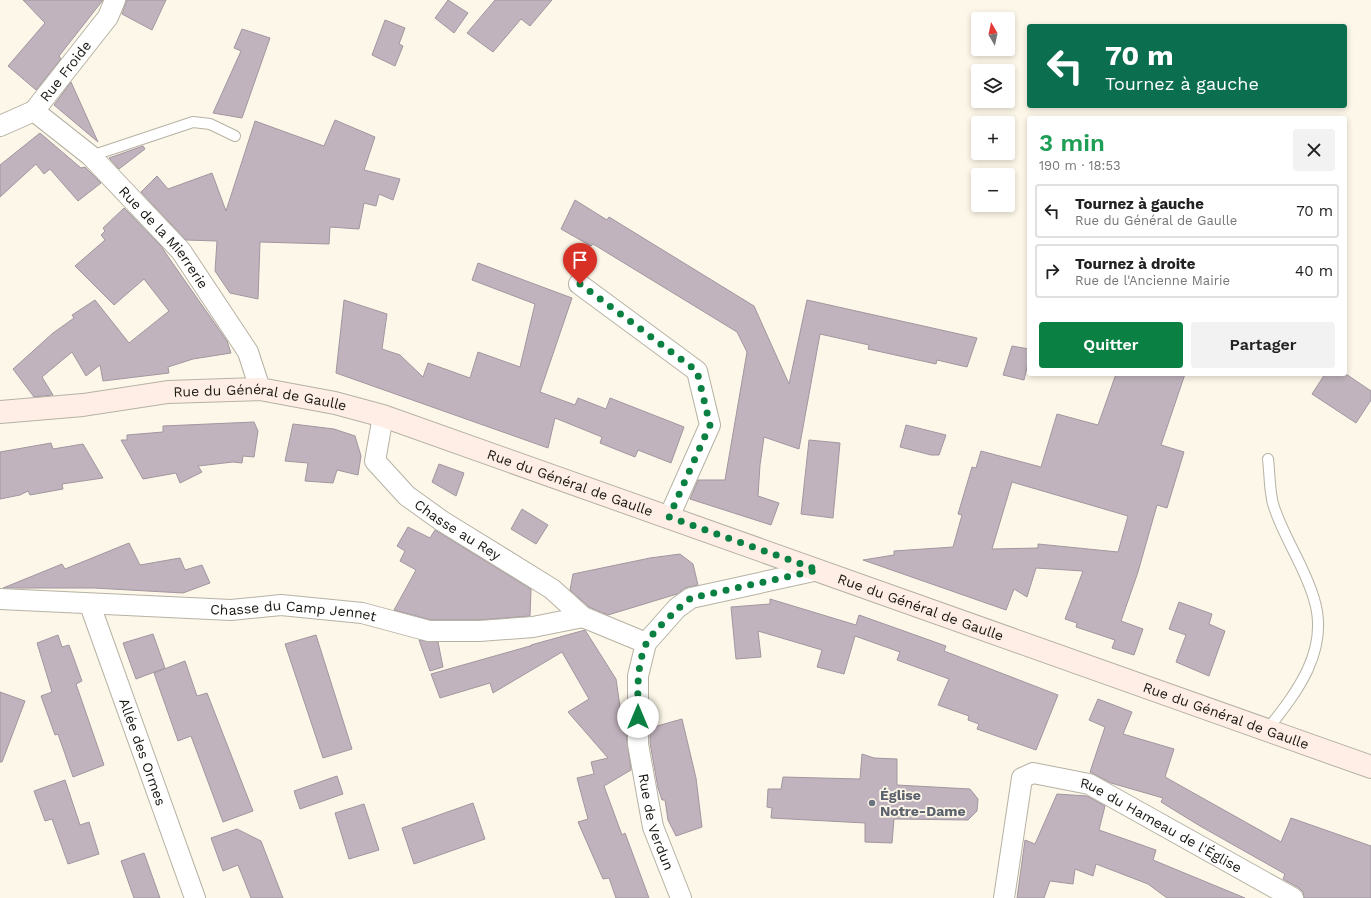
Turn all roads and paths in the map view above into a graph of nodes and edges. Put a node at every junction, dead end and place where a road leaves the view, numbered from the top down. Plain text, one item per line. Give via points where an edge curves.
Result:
1 (115, 0) edge
2 (34, 111) junction
3 (0, 126) edge
4 (235, 136) dead end
5 (91, 156) junction
6 (580, 284) dead end
7 (260, 389) junction
8 (0, 412) edge
9 (383, 416) junction
10 (1268, 459) dead end
11 (669, 517) junction
12 (818, 570) junction
13 (0, 600) edge
14 (90, 605) junction
15 (583, 617) junction
16 (646, 643) junction
17 (1267, 730) junction
18 (1371, 767) edge
19 (195, 898) edge
20 (681, 898) edge
21 (1004, 898) edge
22 (1293, 898) edge

1 - 2 street, Rue Froide via 108,17
2 - 3 street, Rue Froide
2 - 5 street, Rue de la Mierrerie
4 - 5 lane via 210,124 193,122
5 - 7 street, Rue de la Mierrerie via 181,251 248,352
6 - 11 street via 697,371 710,425
7 - 8 main road, Rue du Général de Gaulle via 168,392 83,405
7 - 9 main road, Rue du Général de Gaulle via 335,402
9 - 11 main road, Rue du Général de Gaulle
9 - 15 street, Chasse au Rey via 375,462 407,496 442,521 552,589
10 - 17 lane via 1273,506 1314,599 1319,631 1312,660 1297,692
11 - 12 main road, Rue du Général de Gaulle
12 - 16 street via 691,598 677,608
12 - 17 main road, Rue du Général de Gaulle
13 - 14 street, Chasse du Camp Jennet
14 - 15 street, Chasse du Camp Jennet via 231,610 281,605 362,613 429,631 533,627
14 - 19 street, Allée des Ormes
15 - 16 street
16 - 20 street, Rue de Verdun via 638,676 638,744 653,827
17 - 18 main road, Rue du Général de Gaulle
21 - 22 street, Rue du Hameau de l'Église via 1022,778 1033,773 1089,784

